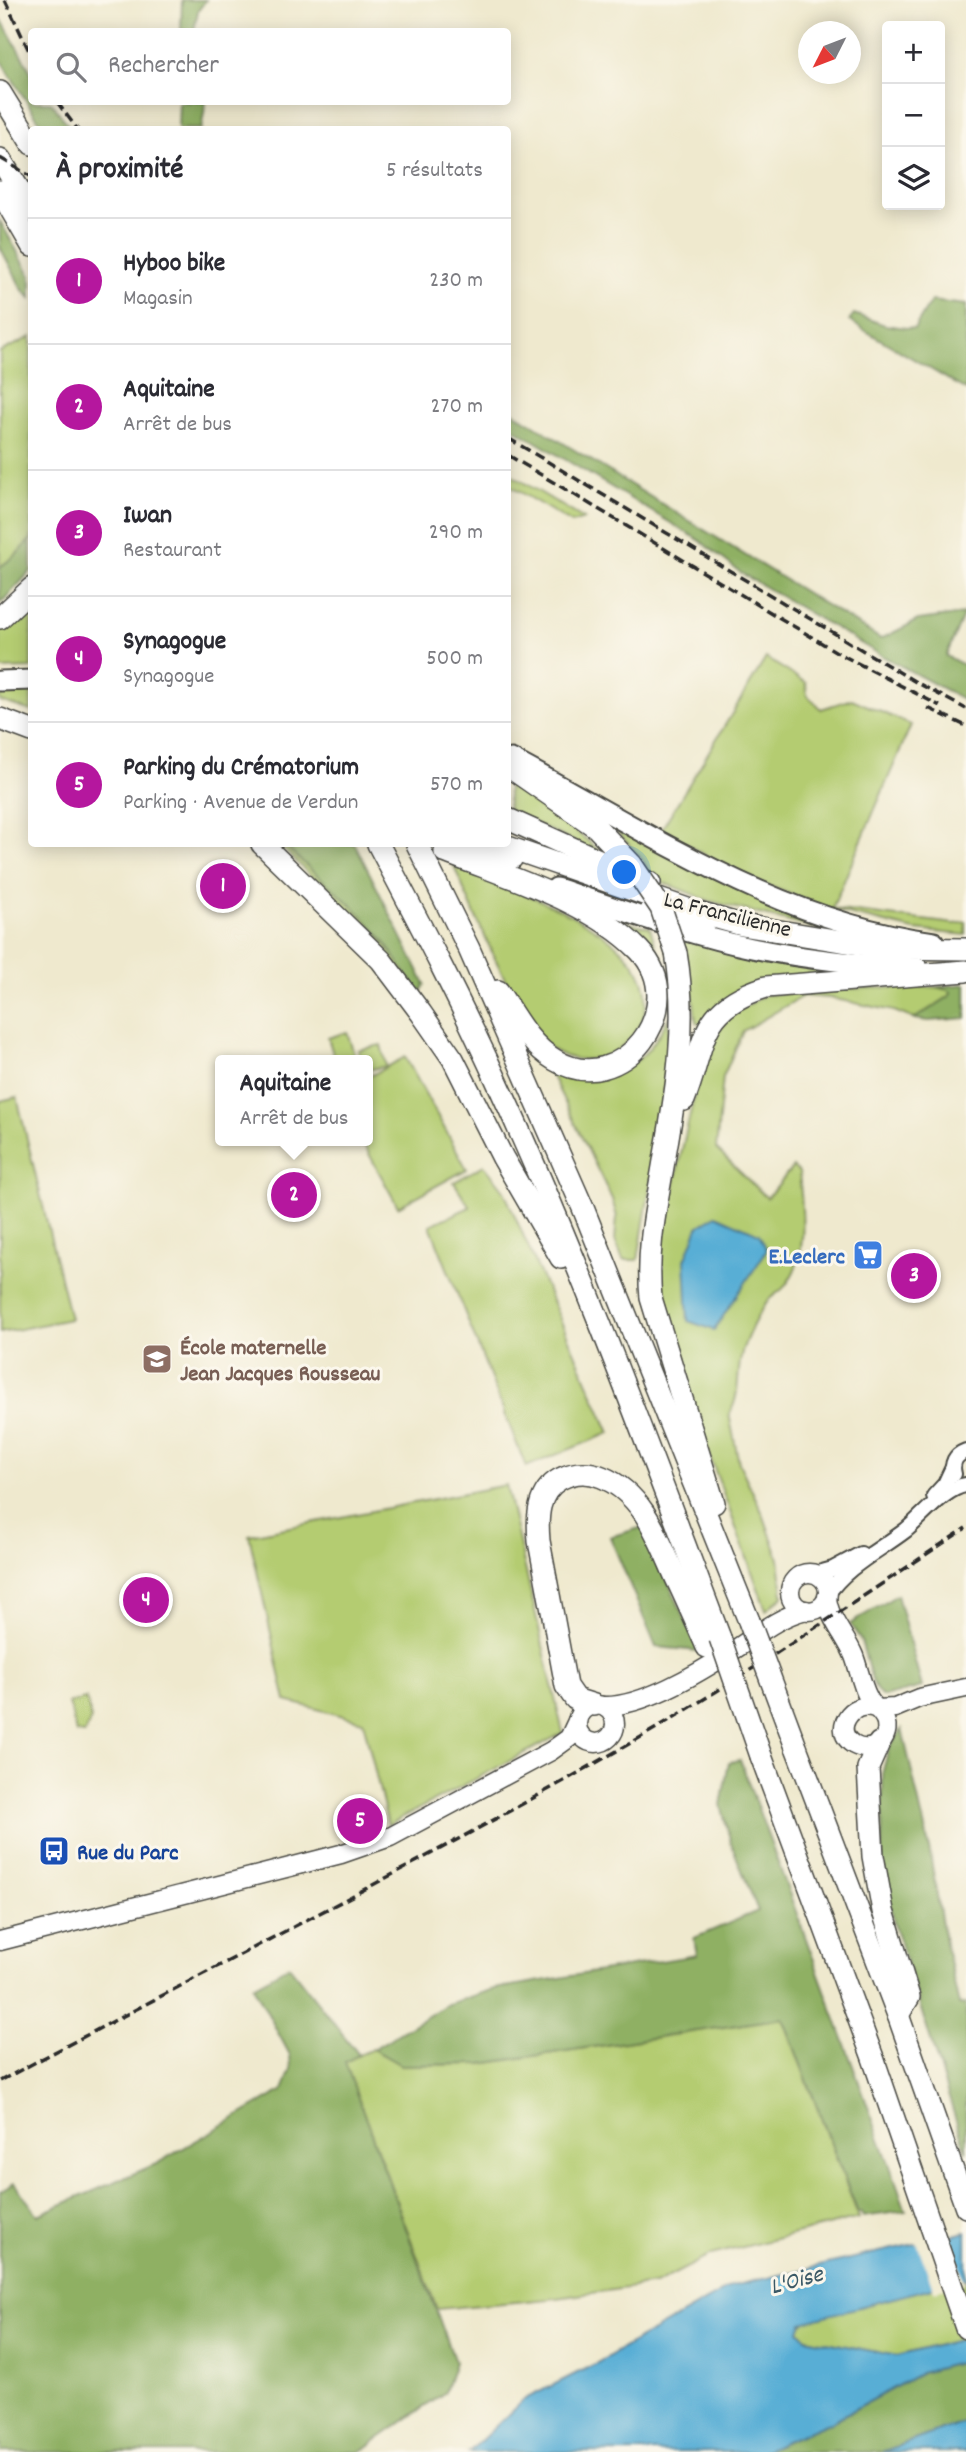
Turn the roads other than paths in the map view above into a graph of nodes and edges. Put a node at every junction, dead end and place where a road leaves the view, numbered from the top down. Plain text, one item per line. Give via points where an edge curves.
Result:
1 (0, 92) edge
2 (28, 138) edge
3 (3, 174) edge
4 (28, 205) edge
5 (28, 236) edge
6 (28, 592) edge
7 (0, 618) edge
8 (28, 680) edge
9 (0, 681) edge
10 (0, 710) edge
11 (0, 719) edge
12 (28, 719) edge
13 (28, 730) edge
14 (511, 759) edge
15 (511, 768) edge
16 (511, 820) edge
17 (265, 847) edge
18 (418, 847) edge
19 (477, 847) edge
20 (508, 847) edge
21 (382, 851) edge
22 (445, 852) joint
23 (790, 934) junction
24 (706, 935) junction
25 (966, 947) edge
26 (469, 949) junction
27 (966, 970) edge
28 (668, 1137) junction
29 (599, 1323) junction
30 (966, 1451) edge
31 (953, 1467) junction
32 (966, 1485) edge
33 (721, 1550) junction
34 (815, 1574) junction
35 (790, 1590) junction
36 (827, 1596) junction
37 (807, 1610) junction
38 (753, 1627) junction
39 (714, 1643) junction
40 (966, 1688) edge
41 (657, 1692) junction
42 (940, 1694) junction
43 (598, 1705) junction
44 (876, 1709) junction
45 (849, 1713) junction
46 (577, 1721) junction
47 (612, 1734) junction
48 (881, 1741) junction
49 (593, 1743) junction
50 (551, 1751) junction
51 (0, 1941) edge
52 (898, 2015) junction
53 (966, 2207) edge
54 (966, 2328) edge

1 - 2 highway
3 - 4 highway
3 - 5 highway
6 - 7 highway
8 - 9 highway
10 - 12 highway
11 - 13 highway
14 - 25 highway, La Francilienne via 719,873 780,901 891,935
15 - 28 highway, bridge via 596,827 632,865 661,908 676,953 683,1002
16 - 23 highway via 712,909
17 - 29 highway via 381,960 421,1013 453,1059 503,1158
18 - 26 highway
19 - 24 highway via 627,900
20 - 23 highway via 699,913
21 - 29 highway via 499,1086
22 - 24 highway, La Francilienne
22 - 26 highway via 582,910 629,941 650,965 656,981 654,1020 638,1047 617,1062 592,1069 557,1062 528,1036
23 - 25 highway via 884,948
24 - 27 highway, La Francilienne via 848,963
26 - 33 highway via 583,1208
27 - 28 highway via 766,987 744,994 709,1026
28 - 33 highway via 649,1249 651,1298 712,1493
29 - 39 highway
30 - 31 street via 956,1457
31 - 32 street via 956,1478
31 - 34 street via 942,1488 891,1534 836,1568
32 - 36 street via 952,1490 856,1566
33 - 38 highway
34 - 35 main road via 797,1577
34 - 36 main road via 825,1583
35 - 37 main road via 794,1603
35 - 38 main road via 784,1604
36 - 37 main road via 821,1606
36 - 44 main road via 828,1609 844,1634
37 - 38 main road
37 - 45 main road via 823,1621 842,1650 853,1691
38 - 41 main road via 728,1654
38 - 52 highway, bridge
39 - 43 highway via 633,1498 598,1475 579,1473 559,1479 541,1501 539,1541 566,1686 575,1699
39 - 54 highway, bridge via 731,1668
40 - 42 main road
41 - 43 main road via 625,1703
41 - 47 main road
42 - 44 main road
42 - 48 main road via 906,1715
43 - 46 main road via 581,1712
43 - 47 main road via 613,1716
44 - 45 main road via 861,1706
44 - 48 main road via 886,1722
45 - 48 main road via 844,1728 852,1744 866,1748
46 - 49 main road via 581,1735
46 - 50 main road via 569,1738
47 - 49 main road
48 - 52 highway via 868,1768 870,1826 883,1910 909,1997
49 - 50 main road
50 - 51 main road via 390,1837
52 - 53 highway

